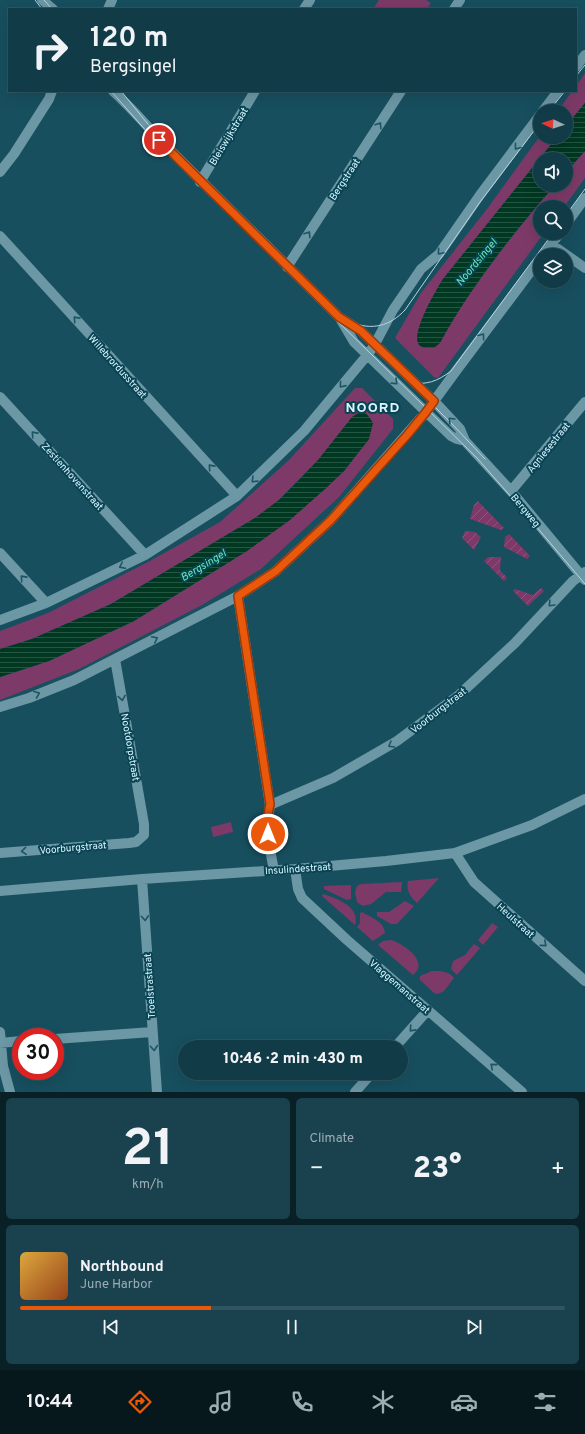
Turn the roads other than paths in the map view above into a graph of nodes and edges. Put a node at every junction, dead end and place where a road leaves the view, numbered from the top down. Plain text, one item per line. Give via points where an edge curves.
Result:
1 (41, 0) edge
2 (53, 8) edge
3 (585, 55) edge
4 (577, 66) edge
5 (114, 92) edge
6 (122, 92) edge
7 (254, 92) edge
8 (400, 92) edge
9 (557, 92) edge
10 (50, 95) edge
11 (128, 104) junction
12 (548, 104) edge
13 (533, 124) edge
14 (0, 172) edge
15 (200, 182) junction
16 (585, 198) edge
17 (573, 214) edge
18 (0, 236) edge
19 (555, 240) edge
20 (552, 244) junction
21 (549, 248) edge
22 (287, 266) junction
23 (533, 268) edge
24 (585, 268) edge
25 (339, 317) junction
26 (375, 344) junction
27 (367, 355) junction
28 (0, 397) edge
29 (434, 401) junction
30 (585, 402) edge
31 (426, 412) junction
32 (465, 441) junction
33 (511, 491) junction
34 (237, 496) junction
35 (0, 553) edge
36 (145, 555) junction
37 (582, 576) edge
38 (238, 596) junction
39 (46, 603) junction
40 (0, 620) edge
41 (115, 659) junction
42 (0, 707) edge
43 (585, 799) edge
44 (270, 804) junction
45 (144, 835) joint
46 (0, 853) edge
47 (455, 853) junction
48 (295, 869) junction
49 (274, 870) junction
50 (142, 879) junction
51 (0, 891) edge
52 (585, 980) edge
53 (428, 1010) junction
54 (152, 1032) junction
55 (64, 1038) edge
56 (0, 1039) edge
57 (12, 1040) edge
58 (401, 1040) edge
59 (366, 1080) edge
60 (10, 1092) edge
61 (157, 1092) edge
62 (355, 1092) edge
63 (522, 1092) edge

1 - 2 street
3 - 4 street
5 - 11 street, Bergweg
6 - 11 street, Bergweg
7 - 15 street, Bleiswijkstraat
22 -> 8 street, Bergstraat
9 - 12 street
10 - 14 street
11 - 15 street, Bergweg
13 -> 26 street via 439,254 421,269 393,310
15 - 22 street, Bergweg
16 - 17 street
34 -> 18 street, Willebrordusstraat
19 - 20 street
20 - 21 street
20 - 24 street
22 - 25 street, Bergweg
29 -> 23 street
25 - 26 street, Bergweg
25 - 27 street, Bergweg via 354,342
26 - 27 street
26 - 29 street, Bergweg
27 -> 31 street, Bergweg
27 -> 34 street via 304,431
36 -> 28 street, Zestienhovenstraat
29 - 31 street
32 -> 29 street, Bergweg via 460,429
30 - 33 street, Agniesestraat
31 - 32 street, Bergweg via 451,436
31 - 38 street via 331,520 276,571
32 - 33 street, Bergweg
33 - 37 street, Bergweg
34 - 36 street
39 -> 35 street
36 -> 39 street
37 -> 44 street, Voorburgstraat via 573,581 515,643 459,695 397,741 333,778
41 -> 38 street
38 - 44 street
39 - 40 street
42 -> 41 street via 74,680
41 -> 45 street, Nootdorpstraat
43 - 47 street, Insulindestraat via 532,825
44 - 49 street via 267,820
45 -> 46 street, Voorburgstraat via 136,842 129,843
47 - 48 street, Insulindestraat
47 -> 52 street, Heulstraat via 474,882
48 - 49 street, Insulindestraat
48 - 53 street, Vlaggemanstraat via 302,898
49 - 50 street, Insulindestraat
50 - 51 street, Insulindestraat
50 -> 54 street, Troelstrastraat
53 -> 58 street
63 -> 53 street, Vlaggemanstraat
54 - 55 street
54 -> 61 street, Troelstrastraat
56 - 57 street
56 - 60 street via 3,1066
59 - 62 street

